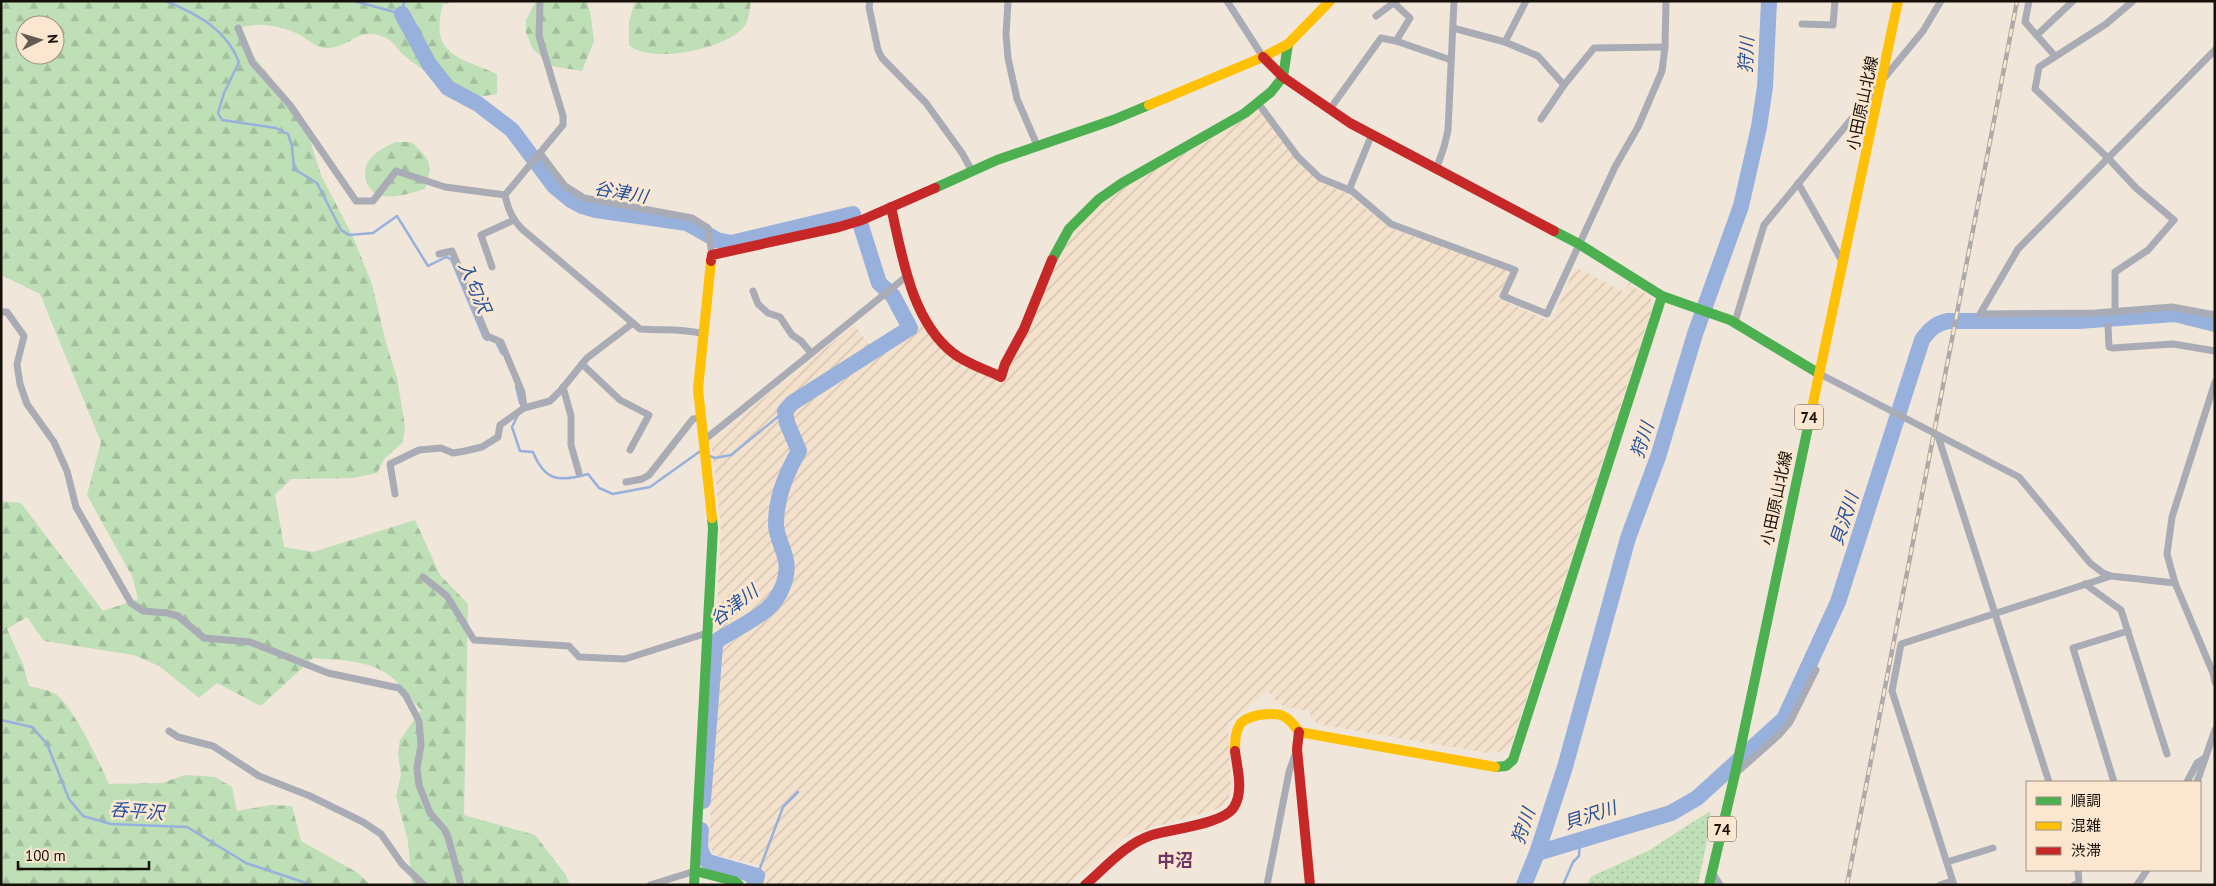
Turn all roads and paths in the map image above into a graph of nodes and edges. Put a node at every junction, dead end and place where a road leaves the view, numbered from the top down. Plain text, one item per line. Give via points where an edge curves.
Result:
1 (540, 1) edge
2 (870, 1) edge
3 (1008, 1) edge
4 (1227, 1) edge
5 (1330, 1) edge
6 (1454, 1) edge
7 (1526, 1) edge
8 (1666, 1) edge
9 (1835, 1) edge
10 (1898, 1) edge
11 (1941, 1) edge
12 (2029, 1) edge
13 (2073, 1) edge
14 (2121, 1) edge
15 (2133, 1) edge
16 (1392, 3) edge
17 (2127, 8) junction
18 (1376, 16) dead end
19 (1802, 24) dead end
20 (238, 28) dead end
21 (1453, 28) junction
22 (2037, 35) junction
23 (1396, 42) junction
24 (1506, 42) junction
25 (1288, 44) junction
26 (1665, 47) junction
27 (2215, 50) edge
28 (2054, 56) junction
29 (1263, 57) junction
30 (1451, 60) junction
31 (1283, 77) junction
32 (1882, 81) junction
33 (1564, 85) junction
34 (1258, 103) junction
35 (1330, 109) junction
36 (1541, 120) dead end
37 (1372, 134) junction
38 (1037, 145) junction
39 (540, 153) junction
40 (2108, 158) junction
41 (1436, 170) junction
42 (972, 171) junction
43 (1798, 184) junction
44 (1349, 190) junction
45 (505, 194) junction
46 (891, 207) junction
47 (514, 220) junction
48 (1579, 244) junction
49 (439, 254) dead end
50 (712, 255) junction
51 (1843, 262) junction
52 (492, 267) dead end
53 (907, 276) junction
54 (754, 291) dead end
55 (1665, 297) junction
56 (1, 312) edge
57 (2115, 312) junction
58 (2215, 315) edge
59 (1732, 321) junction
60 (633, 324) junction
61 (2108, 326) dead end
62 (703, 334) junction
63 (2215, 351) edge
64 (812, 353) junction
65 (582, 364) junction
66 (1818, 373) junction
67 (2215, 382) edge
68 (563, 387) junction
69 (524, 408) junction
70 (700, 418) junction
71 (1938, 436) junction
72 (703, 441) junction
73 (630, 450) dead end
74 (579, 473) dead end
75 (626, 482) dead end
76 (395, 494) dead end
77 (2111, 576) junction
78 (423, 577) dead end
79 (2175, 583) junction
80 (2085, 584) junction
81 (1995, 612) junction
82 (2128, 631) junction
83 (707, 633) junction
84 (1816, 670) dead end
85 (2214, 674) edge
86 (2215, 682) edge
87 (2215, 730) edge
88 (169, 731) dead end
89 (1299, 732) junction
90 (1297, 749) junction
91 (2167, 754) dead end
92 (2205, 758) junction
93 (1735, 774) junction
94 (2049, 781) edge
95 (2114, 781) edge
96 (2188, 781) edge
97 (2197, 781) edge
98 (1993, 848) dead end
99 (1946, 862) junction
100 (695, 871) junction
101 (2078, 871) edge
102 (2146, 871) edge
103 (1712, 874) junction
104 (1953, 883) edge
105 (424, 885) edge
106 (461, 885) edge
107 (650, 885) edge
108 (694, 885) edge
109 (739, 885) edge
110 (1085, 885) edge
111 (1267, 885) edge
112 (1310, 885) edge
113 (1709, 885) edge
114 (1720, 885) edge
115 (1940, 885) edge
116 (2074, 885) edge
117 (2137, 885) edge

1 - 39 street via 539,36 563,125
2 - 42 street via 882,58 926,103
3 - 38 street via 1008,58 1017,98
4 - 29 street
5 - 25 street
6 - 21 street
7 - 24 street
8 - 26 street
9 - 19 street via 1833,25
10 - 32 street, 小田原山北線 / 74
11 - 32 street via 1923,31
12 - 22 street via 2025,22
13 - 22 street
14 - 17 street
15 - 17 street
16 - 18 street
16 - 23 street via 1410,18
17 - 28 street
20 - 45 street via 252,62 290,105 356,200 373,201 396,171 445,187
21 - 24 street
21 - 30 street
22 - 28 street
23 - 30 street
23 - 35 street via 1381,38
24 - 33 street via 1538,56
25 - 29 street
25 - 31 street
26 - 33 street via 1594,48
26 - 48 street via 1662,71 1638,127 1615,167
27 - 40 street
28 - 40 street via 2039,66 2036,89
29 - 31 street
29 - 38 street via 1112,120
30 - 41 street via 1448,130
31 - 34 street
31 - 35 street
32 - 43 street
32 - 51 street, 小田原山北線 / 74
33 - 36 street
34 - 44 street via 1298,157 1320,178
34 - 53 street via 1107,192 1084,212 1056,251 1001,377 952,352 931,328
35 - 37 street
37 - 41 street
37 - 44 street
38 - 42 street
39 - 45 street
39 - 50 street via 565,186 584,198 692,218 708,228
40 - 57 street via 2136,188 2174,220 2148,250 2115,272
40 - 57 street via 2018,249 1980,314
41 - 48 street
42 - 46 street
43 - 51 street
43 - 59 street via 1764,225
44 - 48 street via 1391,224 1515,270 1503,296 1547,314
45 - 47 street
46 - 50 street via 839,228
46 - 53 street
47 - 52 street via 481,235
47 - 60 street
48 - 55 street
49 - 69 street via 452,251 487,336 501,342 522,392
50 - 62 street
51 - 66 street, 小田原山北線 / 74
53 - 64 street
54 - 64 street via 758,304 768,313 780,317 792,335
55 - 59 street
55 - 89 street via 1513,760 1506,766 1495,767
56 - 106 street via 7,312 24,336 16,364 27,404 54,442 67,471 76,507 131,603 143,611 178,616 204,638 250,642 328,673 399,688 419,722 419,785 430,813 448,837
57 - 58 street via 2172,307
59 - 66 street
60 - 62 street via 640,329 686,329
60 - 65 street
61 - 63 street via 2109,347 2112,348 2172,344
62 - 70 street via 698,389
64 - 72 street
65 - 68 street
65 - 73 street via 620,400 649,415
66 - 71 street
66 - 93 street, 小田原山北線 / 74
67 - 79 street via 2172,517 2167,554
68 - 69 street via 550,400
68 - 74 street via 571,416 571,445
69 - 76 street via 500,425 498,436 482,447 453,453 441,448 419,450 390,464
70 - 72 street
70 - 75 street via 693,419 649,475
71 - 77 street via 2020,477 2090,563
71 - 81 street
72 - 83 street via 713,528
77 - 79 street
77 - 80 street
78 - 83 street via 447,596 474,640 569,646 579,657 625,659
79 - 85 street
80 - 81 street
80 - 82 street via 2121,610
81 - 94 street
81 - 99 street via 1901,644 1897,664 1892,691
82 - 91 street
82 - 95 street via 2073,648
83 - 100 street
84 - 93 street via 1790,722
85 - 86 street
87 - 92 street
88 - 105 street via 178,737 213,746 259,776 363,822 381,834 402,864
89 - 90 street
89 - 110 street via 1292,721 1277,712 1253,716 1240,725 1235,733 1238,801 1234,809 1216,818 1138,841
90 - 111 street via 1289,772
90 - 112 street
92 - 96 street via 2197,763
92 - 97 street
93 - 103 street, 小田原山北線 / 74
98 - 99 street
99 - 104 street
100 - 107 street
100 - 108 street
100 - 109 street
101 - 116 street via 2078,883
102 - 117 street
103 - 113 street, 小田原山北線 / 74
103 - 114 street
104 - 115 street

